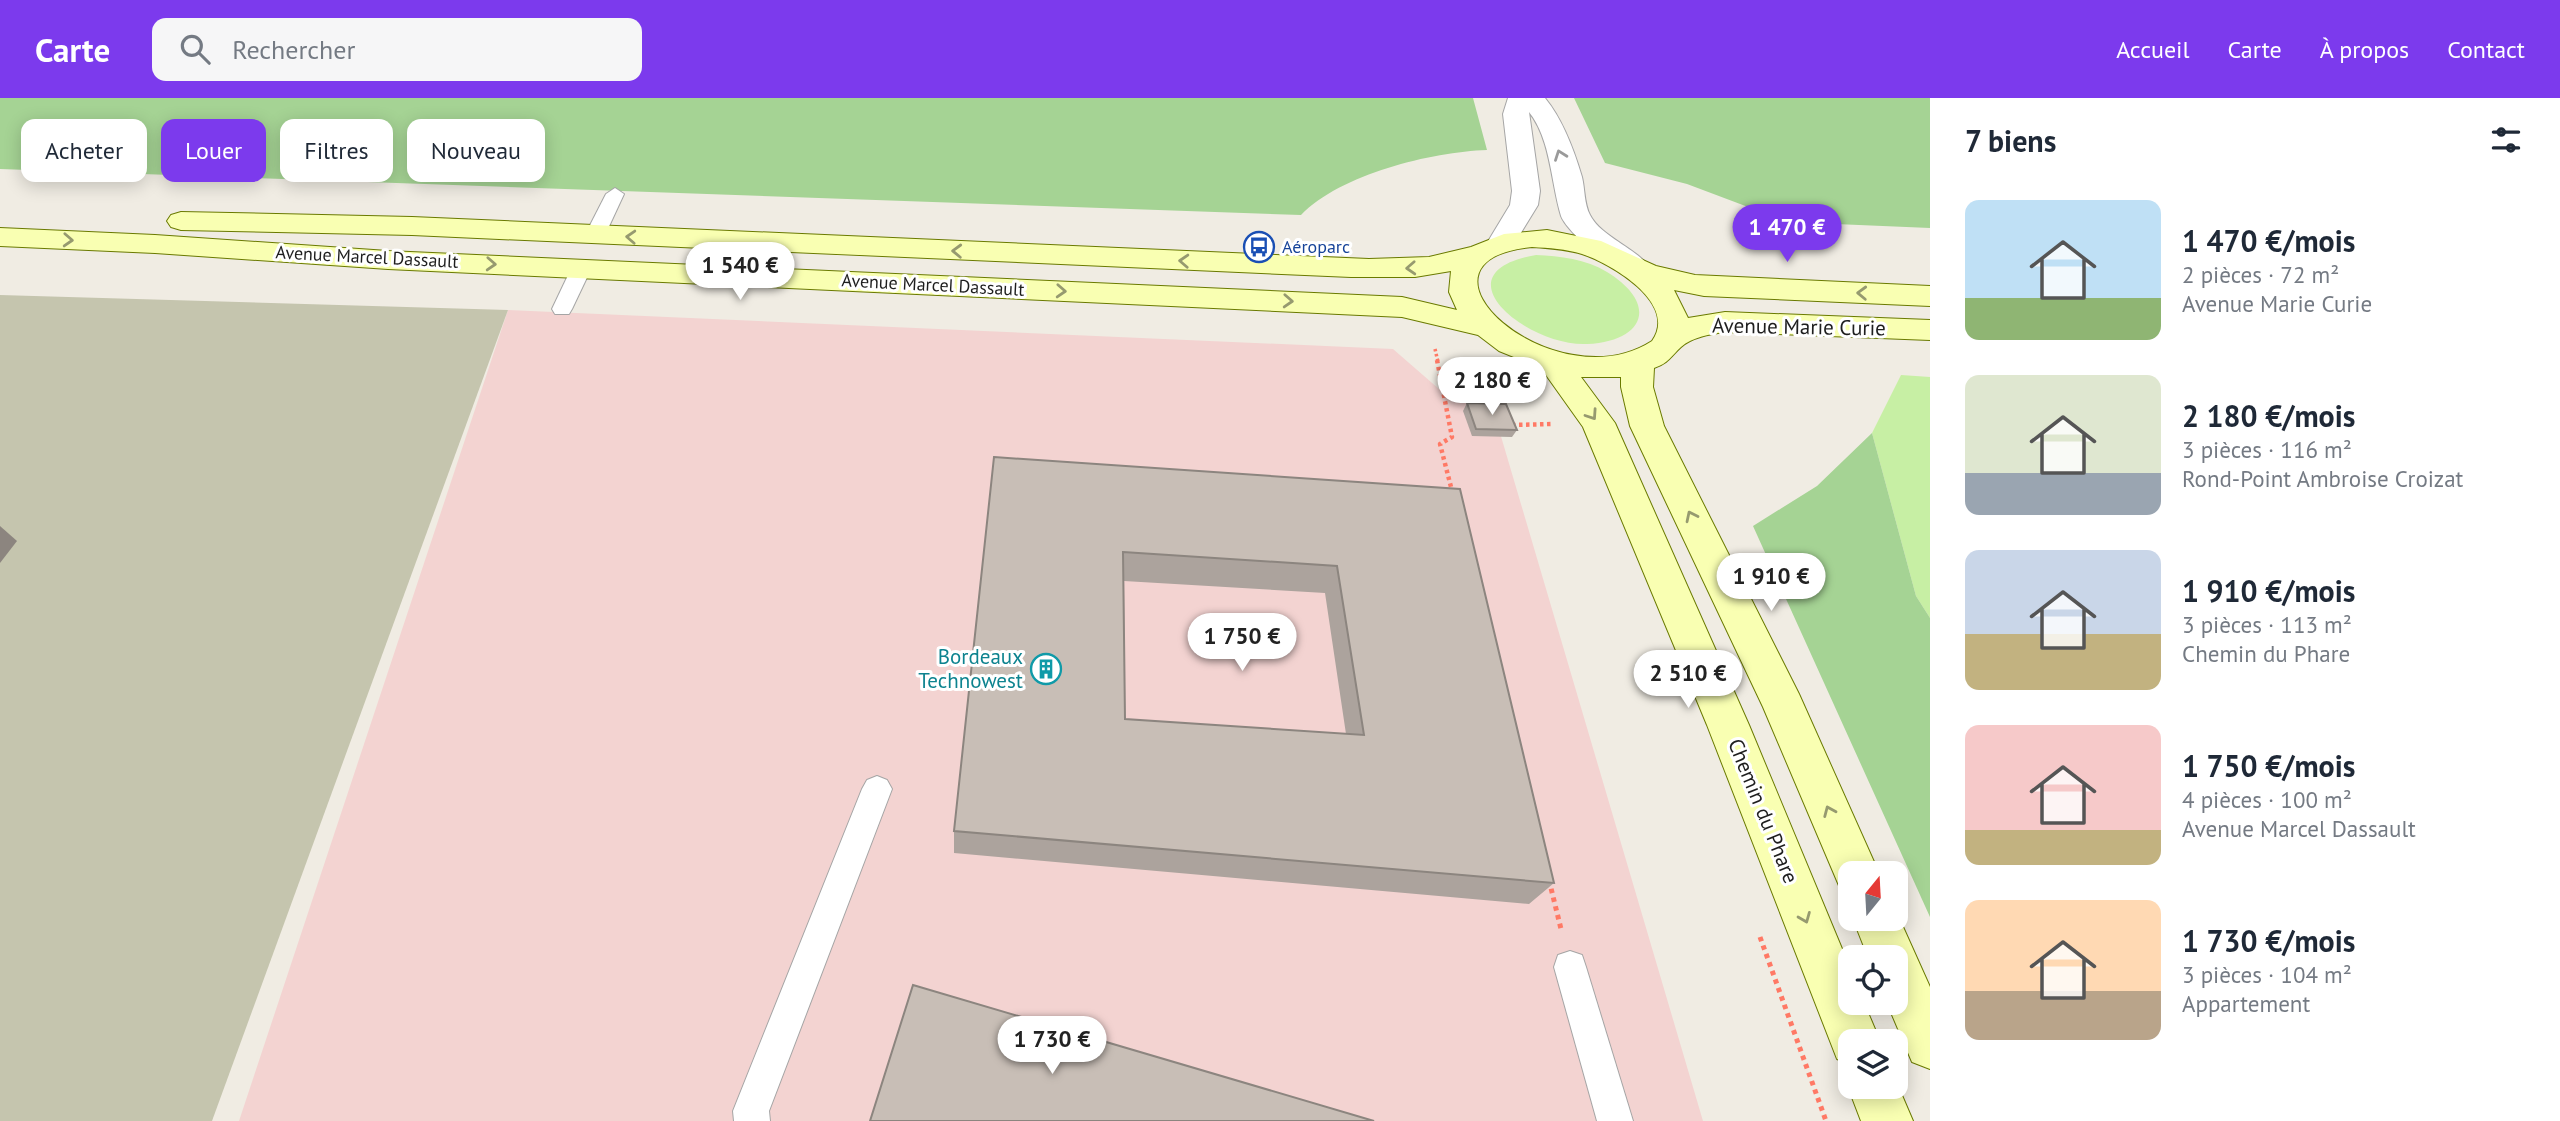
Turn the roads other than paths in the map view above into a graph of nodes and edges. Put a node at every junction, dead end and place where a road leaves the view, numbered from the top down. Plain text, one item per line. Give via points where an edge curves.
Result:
1 (1521, 98) edge
2 (1532, 98) edge
3 (615, 194) dead end
4 (0, 214) edge
5 (595, 235) junction
6 (0, 237) edge
7 (1489, 249) junction
8 (581, 269) junction
9 (1636, 269) junction
10 (1930, 296) edge
11 (562, 309) dead end
12 (1486, 327) junction
13 (1930, 330) edge
14 (1671, 339) junction
15 (1552, 361) junction
16 (1638, 362) junction
17 (877, 789) dead end
18 (1851, 861) edge
19 (1570, 967) road end
20 (1908, 994) edge
21 (1850, 1029) edge
22 (1930, 1044) edge
23 (1878, 1099) edge
24 (752, 1121) edge
25 (1615, 1121) edge
26 (1887, 1121) edge

1 - 7 street via 1516,114 1524,205
9 -> 2 street via 1576,218 1568,177 1546,116
3 - 5 lane
4 - 5 main road, Avenue Marcel Dassault
7 -> 5 main road, Avenue Marcel Dassault via 1442,266 1397,269
6 -> 8 main road, Avenue Marcel Dassault
7 - 9 main road via 1532,239 1568,242 1604,252
7 - 12 main road via 1467,265 1462,279 1464,295
8 - 11 lane
8 -> 12 main road, Avenue Marcel Dassault via 1389,306
10 -> 9 main road, Avenue Marie Curie via 1704,286
9 - 14 main road via 1659,289 1673,311
12 - 15 main road via 1515,346
13 - 14 main road, Avenue Marie Curie via 1725,322 1697,326
14 - 16 main road via 1655,355
15 - 16 main road via 1591,368
15 -> 21 main road, Chemin du Phare via 1598,423 1728,725
18 -> 16 main road via 1784,707 1647,426 1637,387
17 - 24 lane via 751,1111
19 - 25 lane
20 - 22 main road
23 - 26 main road

